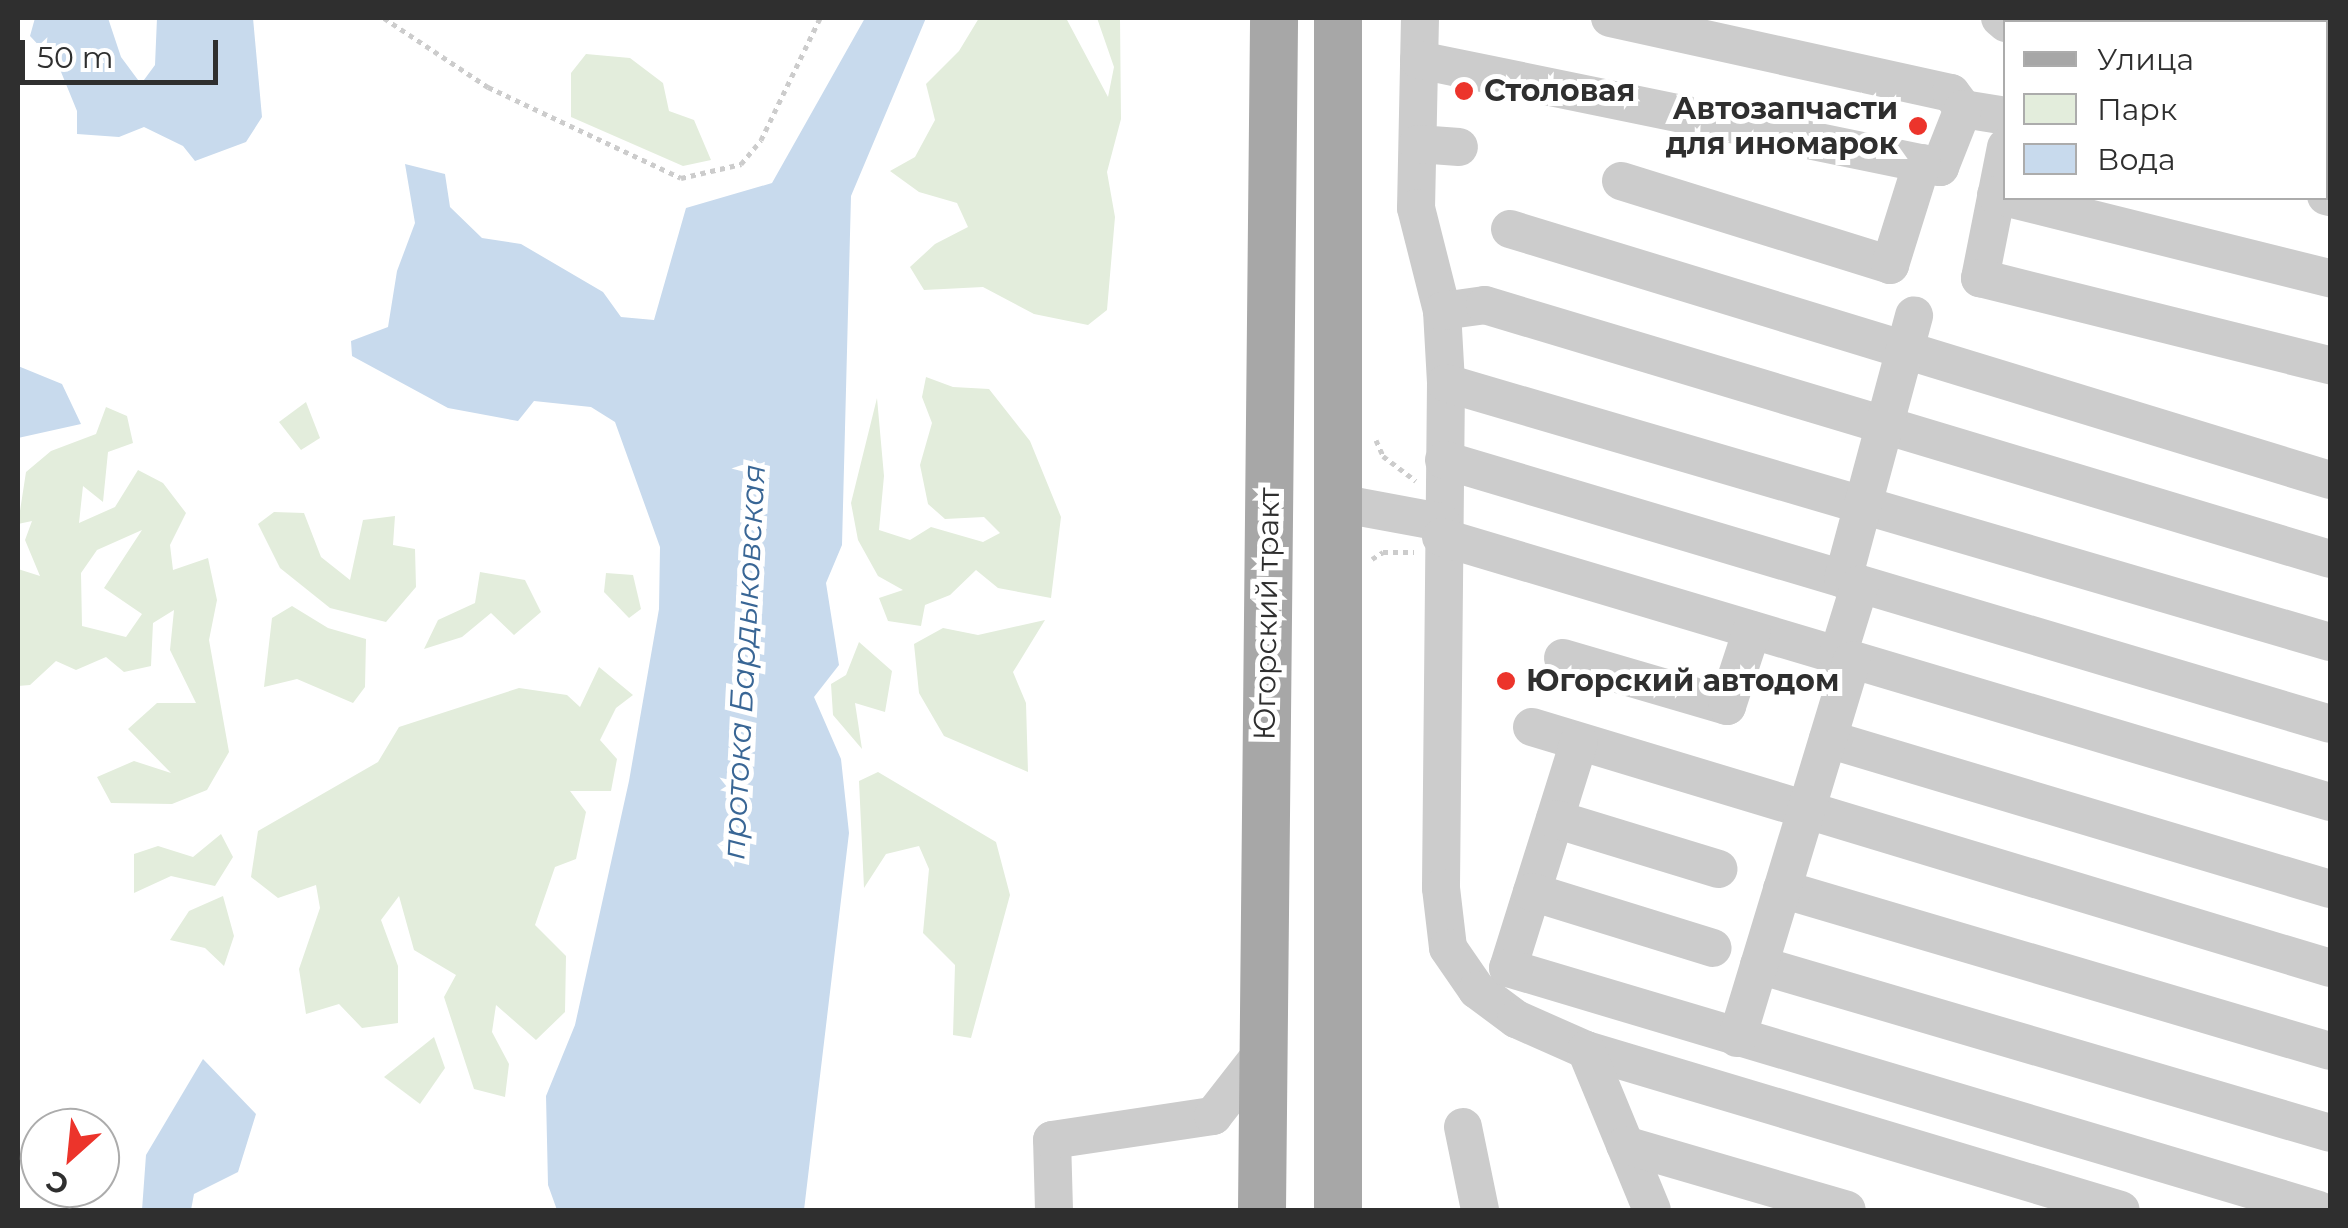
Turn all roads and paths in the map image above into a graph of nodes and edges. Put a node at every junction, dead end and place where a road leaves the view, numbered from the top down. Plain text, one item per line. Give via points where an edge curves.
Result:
1 (384, 18) edge
2 (820, 18) edge
3 (1274, 18) edge
4 (1338, 18) edge
5 (1420, 18) edge
6 (1610, 18) edge
7 (1419, 60) junction
8 (1963, 109) junction
9 (2003, 116) edge
10 (1418, 144) junction
11 (1459, 147) dead end
12 (2003, 161) edge
13 (1922, 163) junction
14 (1621, 181) dead end
15 (1996, 195) junction
16 (2003, 197) edge
17 (2016, 200) edge
18 (1510, 230) dead end
19 (2330, 278) edge
20 (1442, 311) junction
21 (1914, 315) dead end
22 (1904, 354) junction
23 (2330, 365) edge
24 (1446, 383) junction
25 (1376, 422) dead end
26 (1884, 426) junction
27 (2330, 480) edge
28 (1442, 502) junction
29 (1338, 503) junction
30 (1863, 505) junction
31 (2330, 558) edge
32 (1851, 581) junction
33 (1752, 630) junction
34 (2330, 642) edge
35 (1564, 658) dead end
36 (1845, 658) junction
37 (2330, 724) edge
38 (1532, 728) dead end
39 (1828, 739) junction
40 (1579, 742) junction
41 (2330, 802) edge
42 (1806, 811) junction
43 (1555, 819) junction
44 (1719, 870) dead end
45 (2330, 888) edge
46 (1782, 889) junction
47 (1532, 892) junction
48 (1713, 948) dead end
49 (1759, 965) junction
50 (2330, 968) edge
51 (1737, 1038) junction
52 (1586, 1050) junction
53 (2330, 1051) edge
54 (1259, 1058) junction
55 (1463, 1127) dead end
56 (2330, 1133) edge
57 (1625, 1145) junction
58 (1054, 1210) edge
59 (1262, 1210) edge
60 (1338, 1210) edge
61 (1480, 1210) edge
62 (1652, 1210) edge
63 (1847, 1210) edge
64 (2121, 1210) edge
65 (2320, 1210) edge

1 - 2 path via 488,87 681,178 741,164 761,140
3 - 54 main road, Югорский тракт
4 - 29 main road
5 - 7 lane
6 - 8 lane via 1951,93
7 - 10 lane
7 - 13 lane
8 - 9 lane
8 - 13 lane via 1940,167
10 - 11 lane
10 - 20 lane via 1416,208
12 - 15 lane
13 - 14 lane via 1890,265
15 - 16 lane
15 - 23 lane via 1980,278
17 - 19 lane
18 - 22 lane
20 - 24 lane
20 - 26 lane via 1485,304
21 - 22 lane
22 - 26 lane
22 - 27 lane
24 - 28 lane
24 - 30 lane
25 - 28 path via 1384,456
26 - 30 lane
26 - 31 lane
28 - 29 lane
28 - 32 lane
28 - 33 lane
28 - 52 lane via 1441,888 1448,948 1477,990 1516,1018
29 - 60 main road
30 - 32 lane
30 - 34 lane
32 - 36 lane
32 - 37 lane
33 - 35 lane via 1726,706
33 - 36 lane
36 - 39 lane
36 - 41 lane
38 - 40 lane
39 - 42 lane
39 - 45 lane
40 - 42 lane
40 - 43 lane
42 - 46 lane
42 - 50 lane
43 - 44 lane
43 - 47 lane
46 - 49 lane
46 - 53 lane
47 - 48 lane
47 - 51 lane via 1508,968
49 - 51 lane
49 - 56 lane
51 - 65 lane
52 - 57 lane
52 - 64 lane
54 - 58 lane via 1213,1116 1052,1140
54 - 59 main road, Югорский тракт
55 - 61 lane
57 - 62 lane
57 - 63 lane

